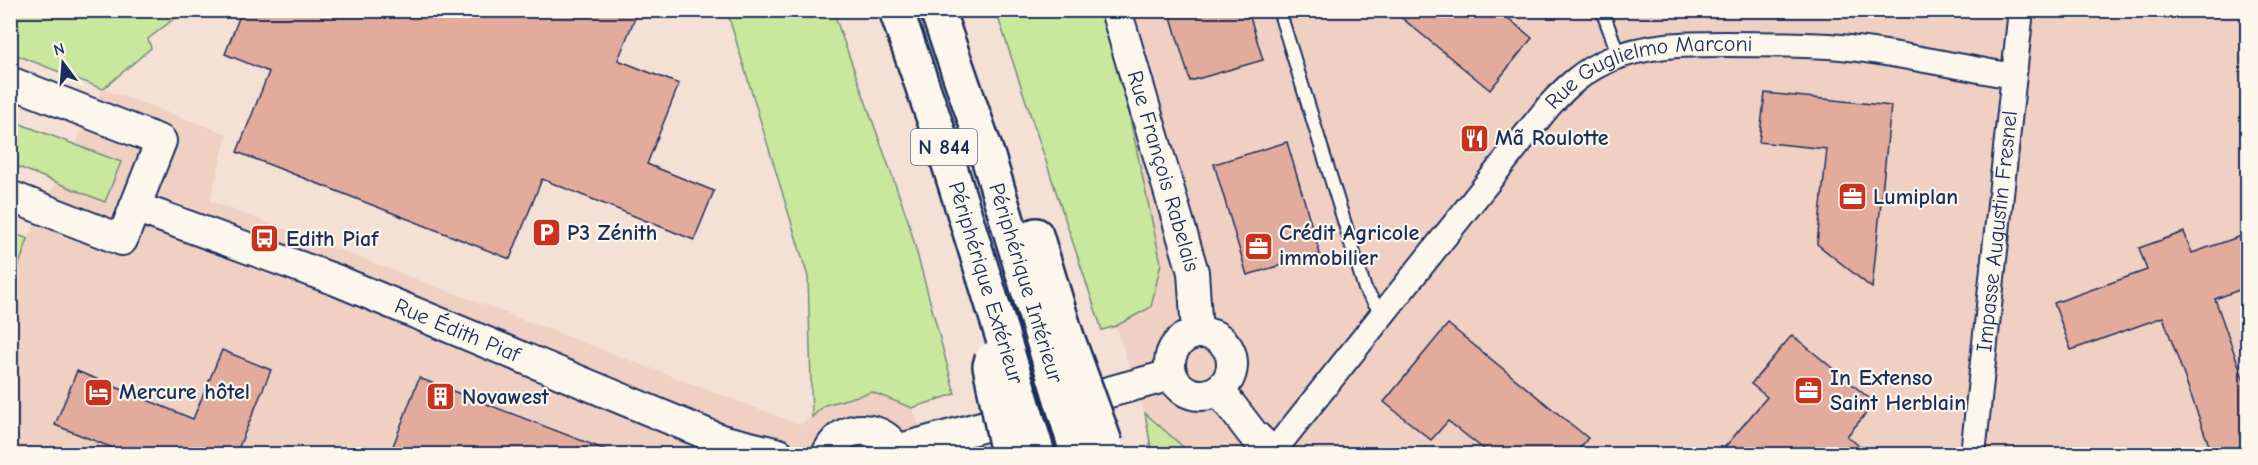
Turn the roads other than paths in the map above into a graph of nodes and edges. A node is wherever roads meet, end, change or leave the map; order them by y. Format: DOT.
graph roads {
  1 [pos="896,10"];
  2 [pos="937,10"];
  3 [pos="1116,10"];
  4 [pos="1279,10"];
  5 [pos="1602,10"];
  6 [pos="2021,10"];
  7 [pos="1619,56"];
  8 [pos="2013,76"];
  9 [pos="10,82"];
  10 [pos="10,196"];
  11 [pos="135,207"];
  12 [pos="1383,315"];
  13 [pos="1197,333"];
  14 [pos="1002,335"];
  15 [pos="1171,375"];
  16 [pos="1219,390"];
  17 [pos="898,452"];
  18 [pos="1093,452"];
  19 [pos="779,454"];
  20 [pos="827,454"];
  21 [pos="1008,454"];
  22 [pos="1038,454"];
  23 [pos="1273,454"];
  24 [pos="1973,454"];
  1 -- 14 [label="highway, Périphérique Extérieur / N 844"];
  2 -- 18 [label="highway, Périphérique Intérieur / N 844, bridge"];
  3 -- 13 [label="street, Rue François Rabelais"];
  4 -- 12 [label="lane"];
  5 -- 7 [label="lane"];
  6 -- 8 [label="street, Impasse Augustin Fresnel"];
  7 -- 8 [label="street, Rue Guglielmo Marconi"];
  7 -- 12 [label="street, Rue Guglielmo Marconi"];
  8 -- 24 [label="street, Impasse Augustin Fresnel"];
  9 -- 11 [label="street"];
  10 -- 11 [label="street"];
  11 -- 19 [label="street, Rue Édith Piaf"];
  12 -- 23 [label="street, Rue Guglielmo Marconi"];
  13 -- 15 [label="street"];
  13 -- 16 [label="street"];
  14 -- 21 [label="highway, bridge"];
  14 -- 22 [label="highway, Périphérique Extérieur / N 844, bridge"];
  15 -- 16 [label="street"];
  15 -- 17 [label="street"];
  16 -- 23 [label="street"];
  17 -- 20 [label="street"];
}
